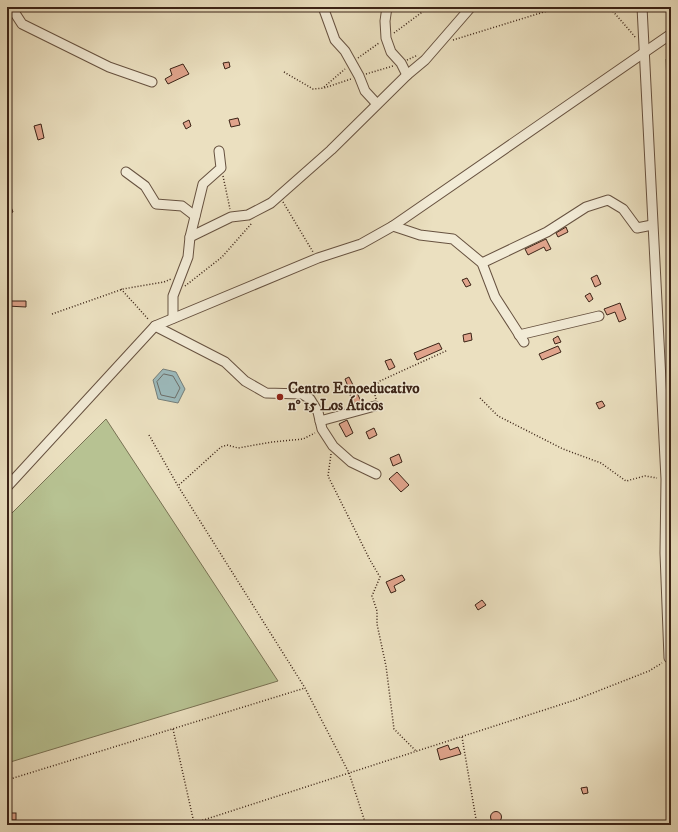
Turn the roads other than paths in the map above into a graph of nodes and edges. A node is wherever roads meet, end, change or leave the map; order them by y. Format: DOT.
graph roads {
  1 [pos="11,7"];
  2 [pos="323,7"];
  3 [pos="387,7"];
  4 [pos="471,7"];
  5 [pos="642,7"];
  6 [pos="671,34"];
  7 [pos="644,48"];
  8 [pos="408,75"];
  9 [pos="152,82"];
  10 [pos="377,104"];
  11 [pos="219,150"];
  12 [pos="126,172"];
  13 [pos="195,216"];
  14 [pos="652,225"];
  15 [pos="393,226"];
  16 [pos="190,237"];
  17 [pos="482,263"];
  18 [pos="599,316"];
  19 [pos="173,318"];
  20 [pos="155,326"];
  21 [pos="375,406"];
  22 [pos="321,425"];
  23 [pos="376,474"];
  24 [pos="7,487"];
  25 [pos="669,658"];
  1 -- 9 [label="street"];
  2 -- 10 [label="street"];
  3 -- 8 [label="street"];
  4 -- 8 [label="street"];
  5 -- 7 [label="street"];
  6 -- 7 [label="street"];
  7 -- 14 [label="street"];
  7 -- 15 [label="street"];
  8 -- 10 [label="street"];
  10 -- 16 [label="street"];
  11 -- 13 [label="street"];
  12 -- 13 [label="street"];
  13 -- 16 [label="street"];
  14 -- 17 [label="street"];
  14 -- 25 [label="street"];
  15 -- 17 [label="street"];
  15 -- 19 [label="street"];
  16 -- 19 [label="street"];
  17 -- 18 [label="street"];
  19 -- 20 [label="street"];
  20 -- 22 [label="street"];
  20 -- 24 [label="street"];
  21 -- 22 [label="street"];
  22 -- 23 [label="street"];
}
